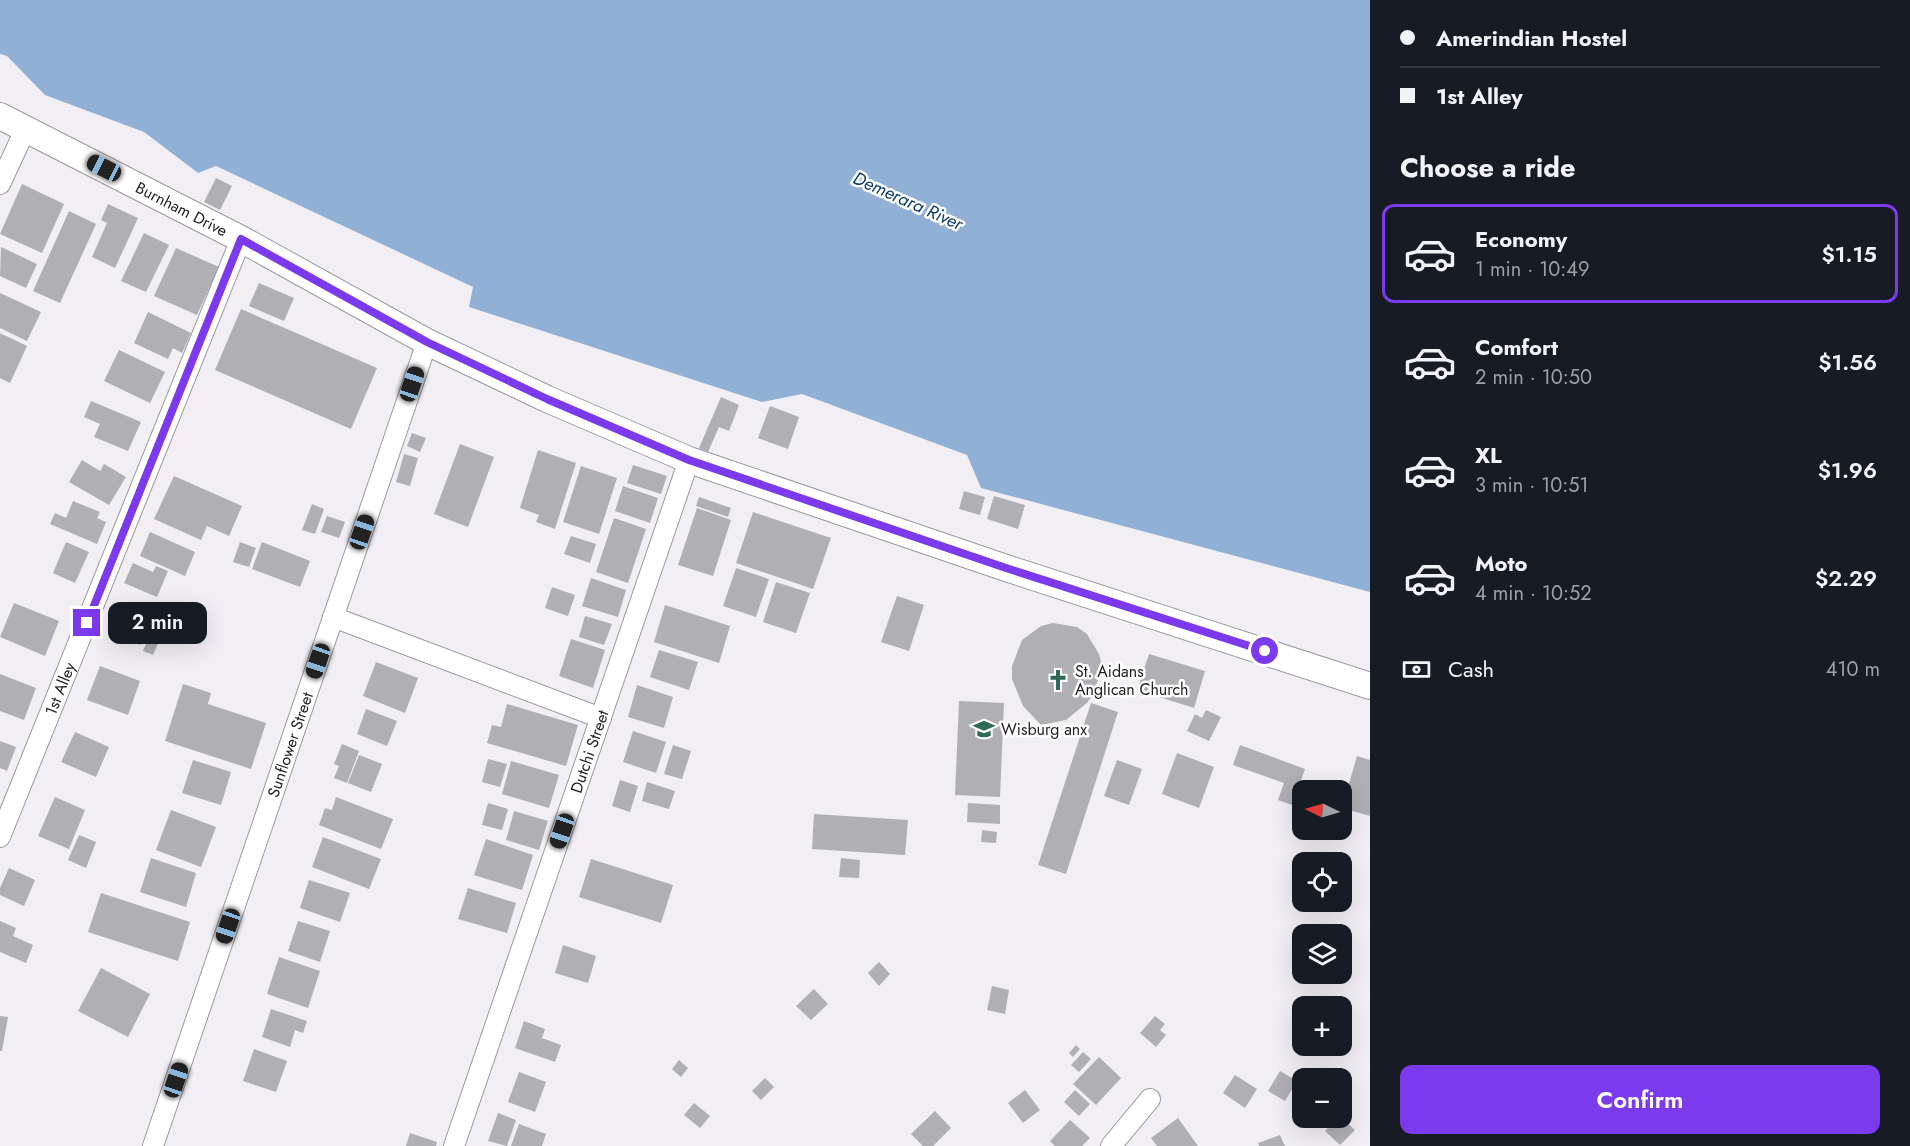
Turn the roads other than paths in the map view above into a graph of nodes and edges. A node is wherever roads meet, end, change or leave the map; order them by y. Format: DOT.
graph roads {
  1 [pos="0,116"];
  2 [pos="26,128"];
  3 [pos="0,184"];
  4 [pos="241,239"];
  5 [pos="427,342"];
  6 [pos="689,460"];
  7 [pos="333,617"];
  8 [pos="1370,686"];
  9 [pos="601,718"];
  10 [pos="0,837"];
  11 [pos="1150,1099"];
  12 [pos="153,1146"];
  13 [pos="454,1146"];
  14 [pos="1111,1146"];
  1 -- 2 [label="street, Burnham Drive"];
  2 -- 3 [label="street"];
  2 -- 4 [label="street, Burnham Drive"];
  4 -- 5 [label="street, Burnham Drive"];
  4 -- 10 [label="street, 1st Alley"];
  5 -- 6 [label="street, Burnham Drive"];
  5 -- 7 [label="street, Sunflower Street"];
  6 -- 8 [label="street, Burnham Drive"];
  6 -- 9 [label="street, Dutchi Street"];
  7 -- 9 [label="street"];
  7 -- 12 [label="street, Sunflower Street"];
  9 -- 13 [label="street, Dutchi Street"];
  11 -- 14 [label="street"];
}
